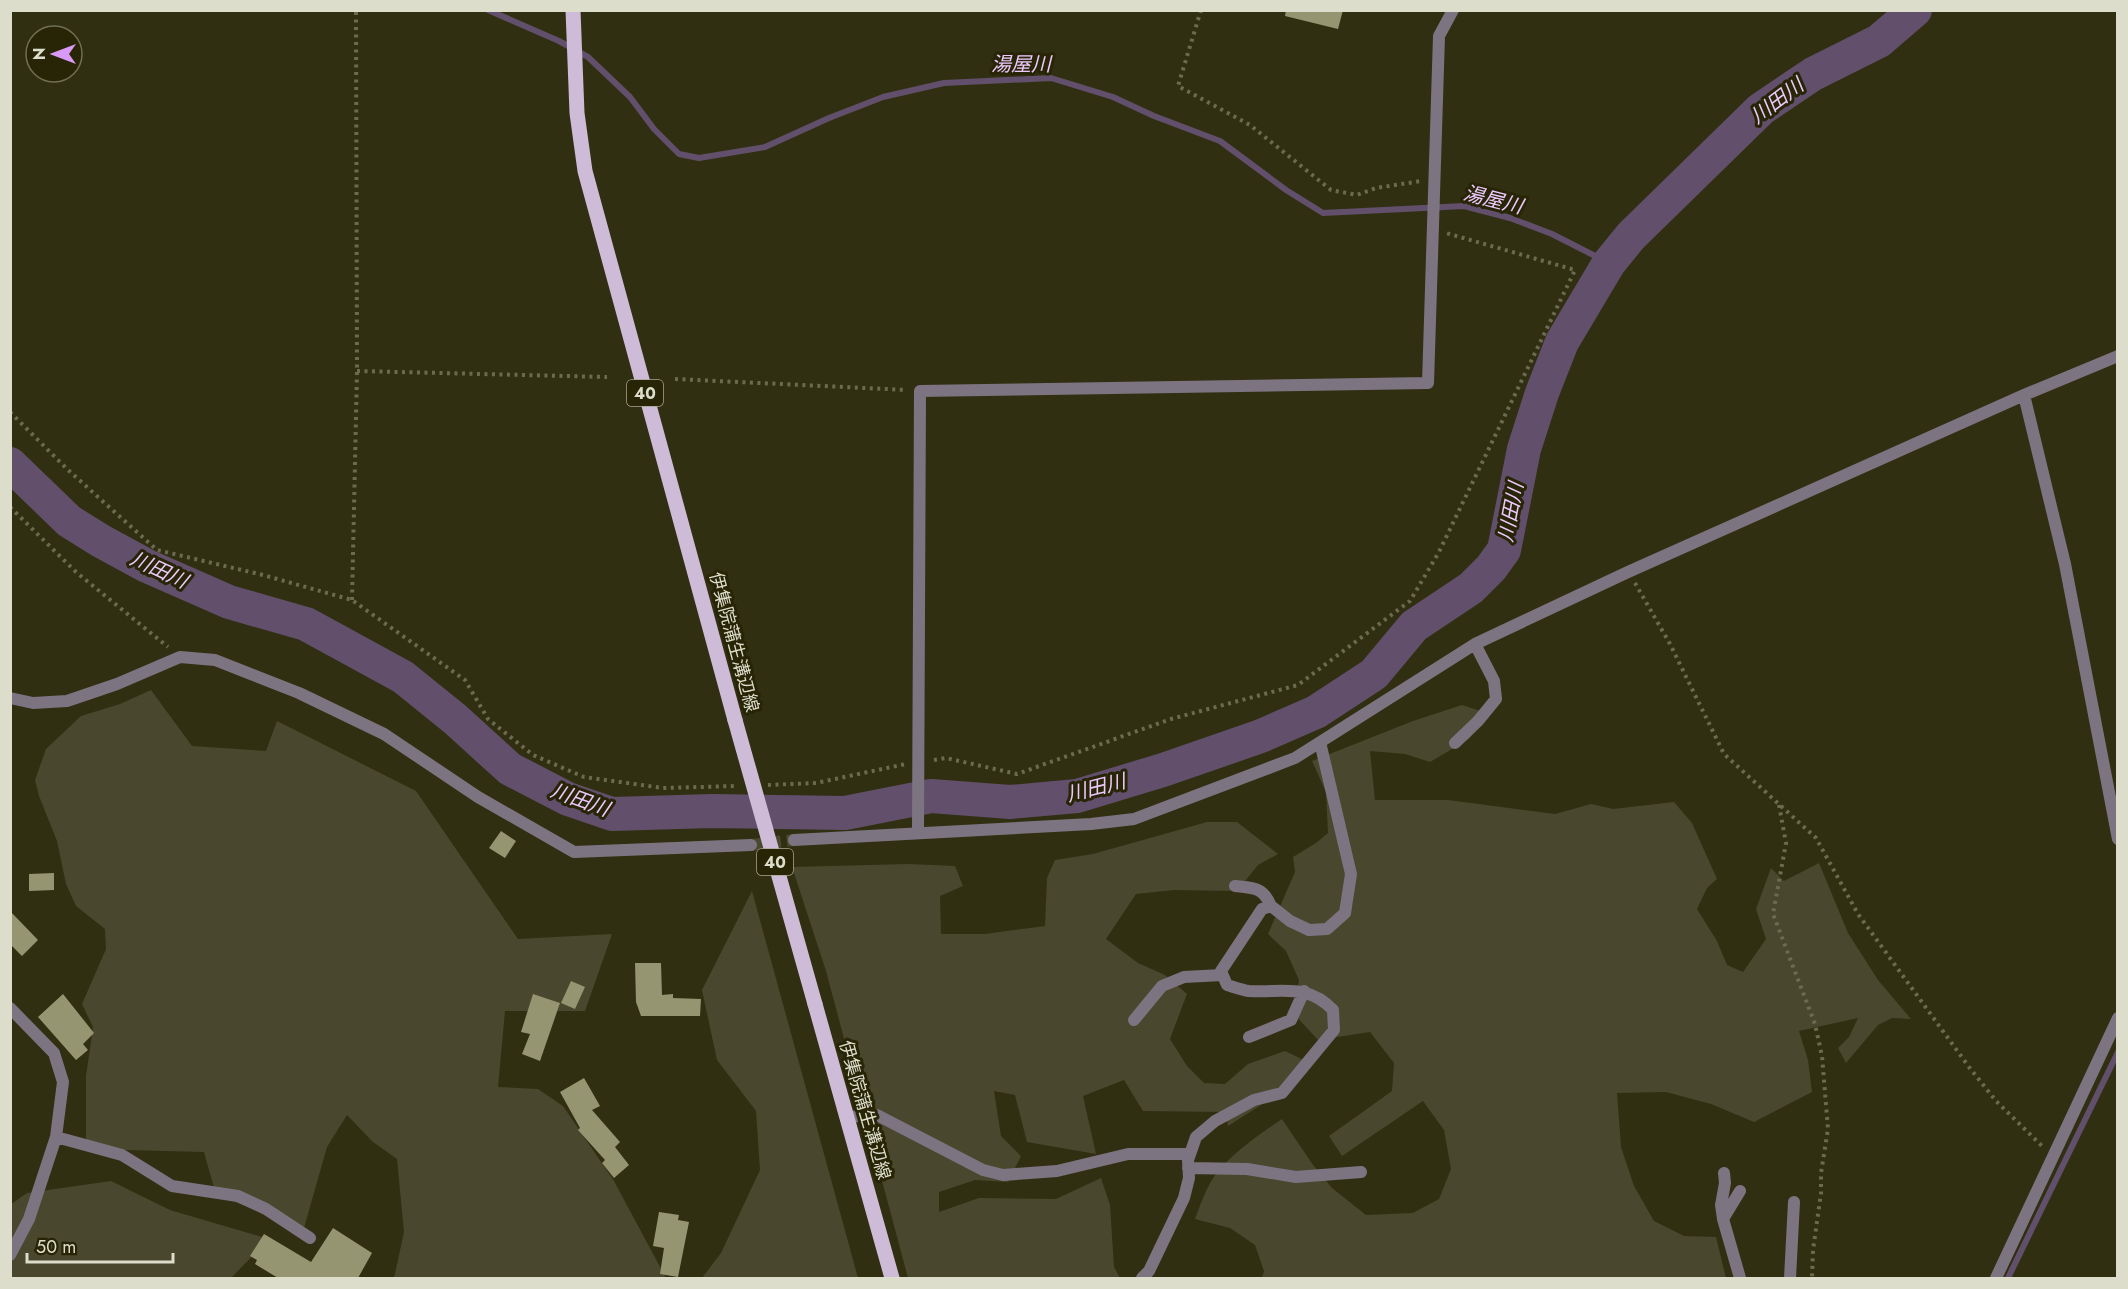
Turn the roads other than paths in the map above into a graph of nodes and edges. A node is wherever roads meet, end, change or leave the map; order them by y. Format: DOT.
graph roads {
  1 [pos="573,10"];
  2 [pos="1453,10"];
  3 [pos="2118,356"];
  4 [pos="2024,395"];
  5 [pos="1475,644"];
  6 [pos="10,698"];
  7 [pos="1320,742"];
  8 [pos="1455,743"];
  9 [pos="918,832"];
  10 [pos="2118,839"];
  11 [pos="794,840"];
  12 [pos="751,845"];
  13 [pos="1235,886"];
  14 [pos="1271,906"];
  15 [pos="1222,975"];
  16 [pos="1304,991"];
  17 [pos="10,1008"];
  18 [pos="2118,1018"];
  19 [pos="1134,1020"];
  20 [pos="1249,1037"];
  21 [pos="847,1117"];
  22 [pos="56,1137"];
  23 [pos="1190,1154"];
  24 [pos="1188,1168"];
  25 [pos="1362,1172"];
  26 [pos="1724,1173"];
  27 [pos="1740,1191"];
  28 [pos="1794,1203"];
  29 [pos="1723,1219"];
  30 [pos="310,1238"];
  31 [pos="10,1255"];
  32 [pos="892,1278"];
  33 [pos="1142,1278"];
  34 [pos="1740,1278"];
  35 [pos="1790,1278"];
  36 [pos="1996,1278"];
  1 -- 21 [label="main road, 伊集院蒲生溝辺線 / 40, bridge"];
  2 -- 9 [label="street"];
  3 -- 4 [label="street"];
  4 -- 5 [label="street"];
  4 -- 10 [label="street"];
  5 -- 7 [label="street"];
  5 -- 8 [label="street"];
  6 -- 12 [label="street"];
  7 -- 9 [label="street"];
  7 -- 14 [label="street"];
  9 -- 11 [label="street"];
  13 -- 14 [label="street"];
  14 -- 15 [label="street"];
  15 -- 16 [label="street"];
  15 -- 19 [label="street"];
  16 -- 20 [label="street"];
  16 -- 23 [label="street"];
  17 -- 22 [label="street"];
  18 -- 36 [label="street"];
  21 -- 23 [label="street"];
  21 -- 32 [label="main road, 伊集院蒲生溝辺線 / 40"];
  22 -- 30 [label="street"];
  22 -- 31 [label="street"];
  23 -- 24 [label="street"];
  24 -- 25 [label="street"];
  24 -- 33 [label="street"];
  26 -- 29 [label="street"];
  27 -- 29 [label="street"];
  28 -- 35 [label="street"];
  29 -- 34 [label="street"];
}
